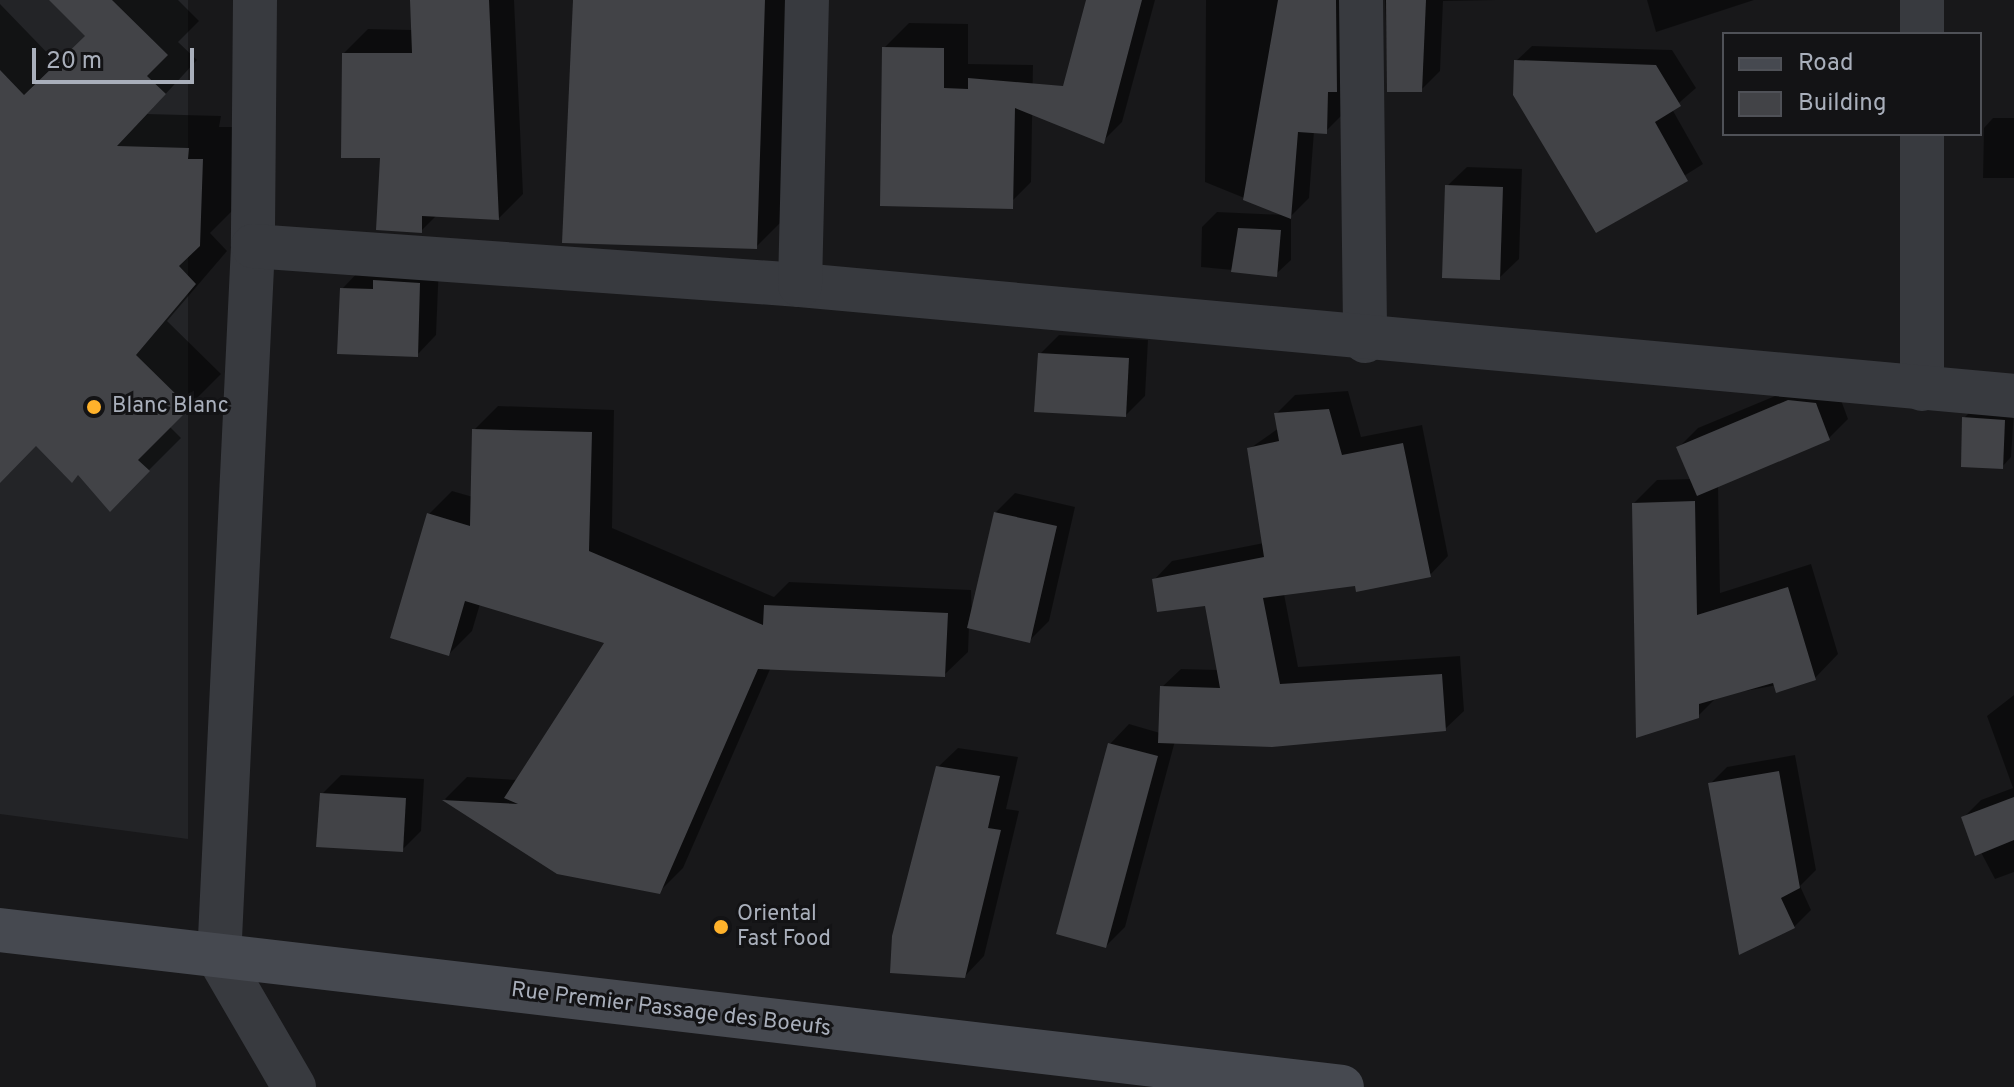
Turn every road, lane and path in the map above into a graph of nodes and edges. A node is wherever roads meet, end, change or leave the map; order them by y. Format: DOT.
graph roads {
  1 [pos="255,0"];
  2 [pos="807,0"];
  3 [pos="1361,0"];
  4 [pos="1922,0"];
  5 [pos="1922,32"];
  6 [pos="1922,136"];
  7 [pos="253,246"];
  8 [pos="800,285"];
  9 [pos="1365,341"];
  10 [pos="1922,389"];
  11 [pos="2014,396"];
  12 [pos="0,930"];
  13 [pos="219,958"];
  14 [pos="294,1087"];
  15 [pos="1342,1087"];
  1 -- 7 [label="street"];
  2 -- 8 [label="street"];
  3 -- 9 [label="street"];
  4 -- 5 [label="street"];
  6 -- 10 [label="street"];
  7 -- 8 [label="street"];
  7 -- 13 [label="street"];
  8 -- 9 [label="street"];
  9 -- 10 [label="street"];
  10 -- 11 [label="street"];
  12 -- 13 [label="main road, Rue Premier Passage des Boeufs"];
  13 -- 14 [label="street"];
  13 -- 15 [label="main road, Rue Premier Passage des Boeufs"];
}
